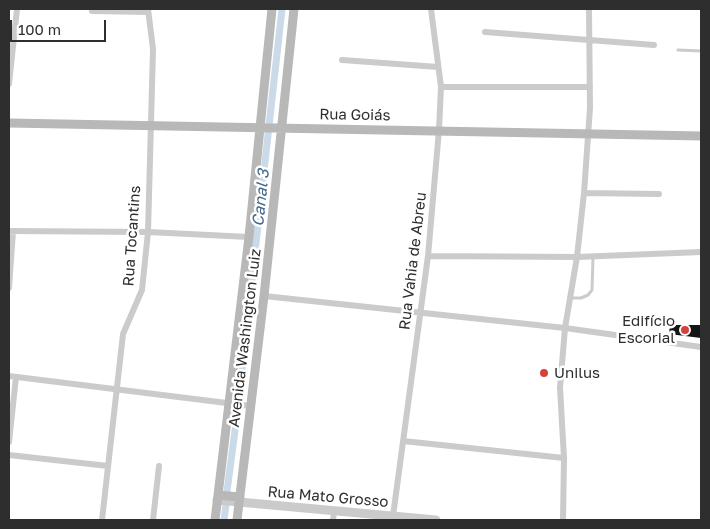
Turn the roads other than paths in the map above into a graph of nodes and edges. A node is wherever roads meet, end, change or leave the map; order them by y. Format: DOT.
graph roads {
  1 [pos="17,9"];
  2 [pos="272,9"];
  3 [pos="294,9"];
  4 [pos="431,9"];
  5 [pos="589,9"];
  6 [pos="148,10"];
  7 [pos="92,11"];
  8 [pos="485,32"];
  9 [pos="588,39"];
  10 [pos="654,44"];
  11 [pos="678,50"];
  12 [pos="701,51"];
  13 [pos="342,60"];
  14 [pos="438,67"];
  15 [pos="9,84"];
  16 [pos="441,87"];
  17 [pos="590,87"];
  18 [pos="9,123"];
  19 [pos="150,125"];
  20 [pos="279,128"];
  21 [pos="263,129"];
  22 [pos="440,130"];
  23 [pos="587,134"];
  24 [pos="701,136"];
  25 [pos="584,193"];
  26 [pos="658,194"];
  27 [pos="11,231"];
  28 [pos="148,232"];
  29 [pos="249,237"];
  30 [pos="701,252"];
  31 [pos="428,256"];
  32 [pos="577,256"];
  33 [pos="593,256"];
  34 [pos="9,288"];
  35 [pos="264,296"];
  36 [pos="570,298"];
  37 [pos="420,312"];
  38 [pos="565,328"];
  39 [pos="701,347"];
  40 [pos="12,377"];
  41 [pos="117,389"];
  42 [pos="229,404"];
  43 [pos="251,406"];
  44 [pos="403,441"];
  45 [pos="9,442"];
  46 [pos="9,455"];
  47 [pos="564,458"];
  48 [pos="108,466"];
  49 [pos="159,466"];
  50 [pos="218,497"];
  51 [pos="239,500"];
  52 [pos="333,516"];
  53 [pos="393,516"];
  54 [pos="102,520"];
  55 [pos="153,520"];
  56 [pos="215,520"];
  57 [pos="237,520"];
  58 [pos="436,520"];
  59 [pos="563,520"];
  1 -- 15 [label="street"];
  2 -- 21 [label="main road, Avenida Washington Luiz"];
  3 -- 20 [label="main road, Avenida Washington Luiz"];
  4 -- 14 [label="street, Rua Vahia de Abreu"];
  5 -- 9 [label="street"];
  6 -- 7 [label="street"];
  6 -- 19 [label="street, Rua Tocantins"];
  8 -- 9 [label="street"];
  9 -- 10 [label="street"];
  9 -- 17 [label="street"];
  11 -- 12 [label="lane"];
  13 -- 14 [label="street"];
  14 -- 16 [label="street, Rua Vahia de Abreu"];
  16 -- 17 [label="street"];
  16 -- 22 [label="street, Rua Vahia de Abreu"];
  17 -- 23 [label="street"];
  18 -- 19 [label="main road, Rua Goiás"];
  19 -- 21 [label="main road, Rua Goiás"];
  19 -- 28 [label="street, Rua Tocantins"];
  20 -- 21 [label="main road, Rua Goiás"];
  20 -- 22 [label="main road, Rua Goiás"];
  20 -- 35 [label="main road, Avenida Washington Luiz"];
  21 -- 29 [label="main road, Avenida Washington Luiz"];
  22 -- 23 [label="main road, Rua Goiás"];
  22 -- 31 [label="street, Rua Vahia de Abreu"];
  23 -- 24 [label="main road, Rua Goiás"];
  23 -- 25 [label="street"];
  25 -- 26 [label="street"];
  25 -- 32 [label="street"];
  27 -- 28 [label="street"];
  27 -- 34 [label="street"];
  28 -- 29 [label="street"];
  28 -- 41 [label="street, Rua Tocantins"];
  29 -- 42 [label="main road, Avenida Washington Luiz"];
  30 -- 33 [label="street"];
  31 -- 32 [label="street"];
  31 -- 37 [label="street, Rua Vahia de Abreu"];
  32 -- 33 [label="street"];
  32 -- 36 [label="street"];
  33 -- 36 [label="lane"];
  35 -- 37 [label="street"];
  35 -- 43 [label="main road, Avenida Washington Luiz"];
  36 -- 38 [label="street"];
  37 -- 38 [label="street"];
  37 -- 44 [label="street, Rua Vahia de Abreu"];
  38 -- 39 [label="street"];
  38 -- 47 [label="street"];
  40 -- 41 [label="street"];
  40 -- 45 [label="street"];
  41 -- 42 [label="street"];
  41 -- 48 [label="street, Rua Tocantins"];
  42 -- 43 [label="street"];
  42 -- 50 [label="main road, Avenida Washington Luiz"];
  43 -- 51 [label="main road, Avenida Washington Luiz"];
  44 -- 47 [label="street"];
  44 -- 53 [label="street, Rua Vahia de Abreu"];
  46 -- 48 [label="street"];
  47 -- 59 [label="street"];
  48 -- 54 [label="street, Rua Tocantins"];
  49 -- 55 [label="street"];
  50 -- 51 [label="street, Rua Mato Grosso"];
  50 -- 56 [label="main road, Avenida Washington Luiz"];
  51 -- 52 [label="street, Rua Mato Grosso"];
  51 -- 57 [label="main road, Avenida Washington Luiz"];
  52 -- 53 [label="street, Rua Mato Grosso"];
  53 -- 58 [label="street, Rua Mato Grosso"];
}
